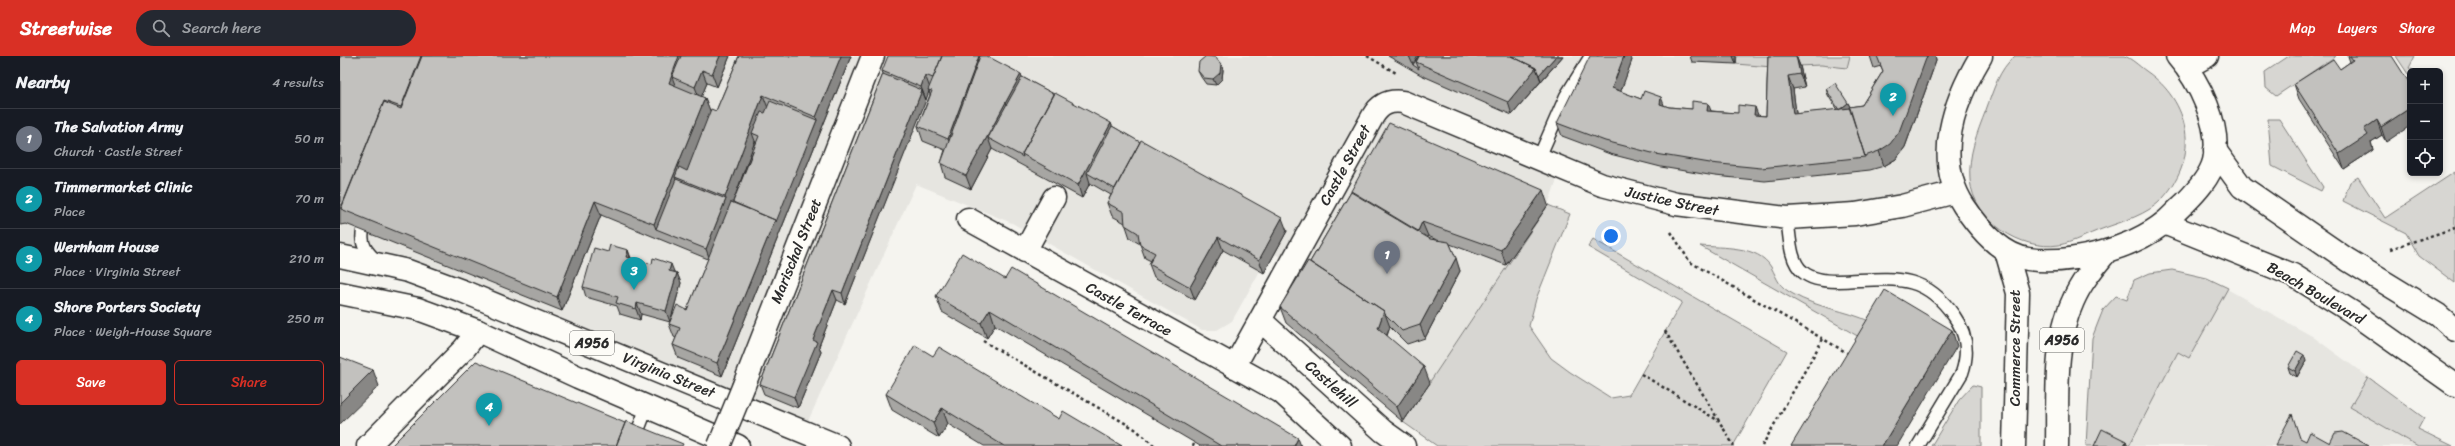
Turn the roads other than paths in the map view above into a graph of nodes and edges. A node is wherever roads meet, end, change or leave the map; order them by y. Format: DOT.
graph roads {
  1 [pos="873,56"];
  2 [pos="1591,56"];
  3 [pos="1981,56"];
  4 [pos="2207,56"];
  5 [pos="2182,61"];
  6 [pos="1968,66"];
  7 [pos="1403,102"];
  8 [pos="2214,150"];
  9 [pos="1538,160"];
  10 [pos="1955,192"];
  11 [pos="1054,198"];
  12 [pos="1787,218"];
  13 [pos="968,219"];
  14 [pos="2164,223"];
  15 [pos="363,231"];
  16 [pos="1025,251"];
  17 [pos="2006,251"];
  18 [pos="2107,251"];
  19 [pos="340,256"];
  20 [pos="378,264"];
  21 [pos="340,293"];
  22 [pos="1260,320"];
  23 [pos="2455,330"];
  24 [pos="478,331"];
  25 [pos="1234,367"];
  26 [pos="2455,385"];
  27 [pos="647,407"];
  28 [pos="635,438"];
  29 [pos="368,446"];
  30 [pos="719,446"];
  31 [pos="738,446"];
  32 [pos="838,446"];
  33 [pos="1340,446"];
  34 [pos="1404,446"];
  35 [pos="1918,446"];
  36 [pos="2014,446"];
  37 [pos="2057,446"];
  1 -- 30 [label="street, Marischal Street, bridge"];
  2 -- 9 [label="lane"];
  3 -- 6 [label="street, A956"];
  4 -- 5 [label="street"];
  5 -- 8 [label="street, A956"];
  6 -- 10 [label="street, A956"];
  7 -- 9 [label="street, Justice Street"];
  7 -- 22 [label="street, Castle Street"];
  8 -- 14 [label="street, A956"];
  8 -- 23 [label="street"];
  9 -- 12 [label="street, Justice Street"];
  10 -- 12 [label="street, Justice Street"];
  10 -- 17 [label="street, A956"];
  11 -- 16 [label="street"];
  12 -- 35 [label="lane"];
  13 -- 16 [label="street, Castle Terrace"];
  14 -- 18 [label="street, A956"];
  14 -- 26 [label="street, Beach Boulevard"];
  15 -- 20 [label="lane"];
  16 -- 25 [label="street, Castle Terrace"];
  17 -- 18 [label="street, A956"];
  17 -- 36 [label="street, Commerce Street"];
  18 -- 37 [label="street, A956"];
  19 -- 20 [label="street, Virginia Street / A956"];
  20 -- 32 [label="street, Virginia Street / A956"];
  21 -- 24 [label="street, A956"];
  22 -- 25 [label="street"];
  22 -- 34 [label="street, Castlehill"];
  24 -- 27 [label="street, A956"];
  24 -- 29 [label="street"];
  25 -- 33 [label="street, Castle Terrace"];
  27 -- 28 [label="lane"];
  27 -- 31 [label="street, A956"];
}
